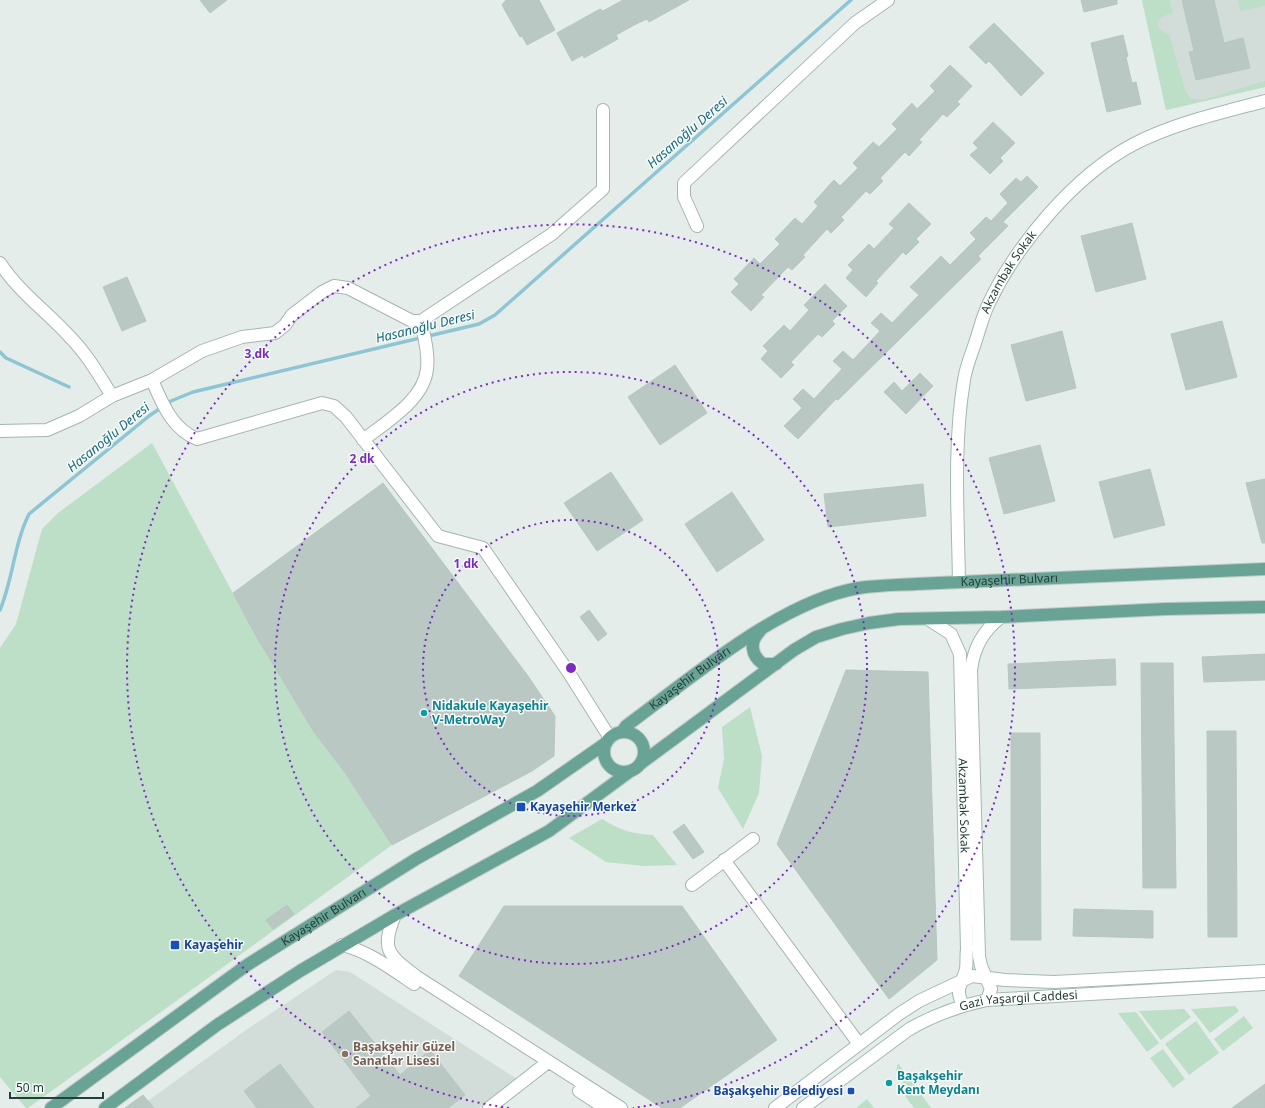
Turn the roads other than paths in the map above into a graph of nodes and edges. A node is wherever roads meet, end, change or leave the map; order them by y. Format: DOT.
graph roads {
  1 [pos="888,0"];
  2 [pos="1265,101"];
  3 [pos="603,110"];
  4 [pos="697,226"];
  5 [pos="0,263"];
  6 [pos="422,326"];
  7 [pos="152,380"];
  8 [pos="112,396"];
  9 [pos="0,432"];
  10 [pos="363,440"];
  11 [pos="1265,569"];
  12 [pos="959,582"];
  13 [pos="1265,607"];
  14 [pos="1001,617"];
  15 [pos="928,618"];
  16 [pos="762,629"];
  17 [pos="776,664"];
  18 [pos="622,732"];
  19 [pos="608,740"];
  20 [pos="640,764"];
  21 [pos="629,772"];
  22 [pos="753,839"];
  23 [pos="724,860"];
  24 [pos="692,885"];
  25 [pos="395,915"];
  26 [pos="342,945"];
  27 [pos="1262,971"];
  28 [pos="986,978"];
  29 [pos="963,980"];
  30 [pos="1262,984"];
  31 [pos="987,1000"];
  32 [pos="963,1005"];
  33 [pos="887,1023"];
  34 [pos="897,1038"];
  35 [pos="859,1044"];
  36 [pos="545,1064"];
  37 [pos="51,1108"];
  38 [pos="105,1108"];
  39 [pos="489,1108"];
  40 [pos="605,1108"];
  41 [pos="621,1108"];
  42 [pos="775,1108"];
  43 [pos="802,1108"];
  1 -- 4 [label="street"];
  2 -- 12 [label="street, Akzambak Sokak"];
  3 -- 6 [label="street"];
  5 -- 8 [label="street"];
  6 -- 7 [label="street"];
  6 -- 10 [label="street"];
  7 -- 8 [label="street"];
  7 -- 10 [label="street"];
  8 -- 9 [label="street"];
  10 -- 19 [label="street"];
  11 -- 12 [label="main road, Kayaşehir Bulvarı"];
  12 -- 16 [label="main road, Kayaşehir Bulvarı"];
  13 -- 14 [label="main road"];
  14 -- 15 [label="main road"];
  14 -- 28 [label="street, Akzambak Sokak"];
  15 -- 17 [label="main road"];
  15 -- 29 [label="street, Akzambak Sokak"];
  16 -- 17 [label="main road"];
  16 -- 18 [label="main road, Kayaşehir Bulvarı"];
  17 -- 20 [label="main road"];
  18 -- 19 [label="main road, Kayaşehir Bulvarı"];
  18 -- 20 [label="main road"];
  19 -- 21 [label="main road"];
  19 -- 37 [label="main road, Kayaşehir Bulvarı"];
  20 -- 21 [label="main road"];
  21 -- 25 [label="main road"];
  22 -- 23 [label="street"];
  23 -- 24 [label="street"];
  23 -- 35 [label="street"];
  25 -- 26 [label="main road"];
  25 -- 36 [label="street"];
  26 -- 36 [label="street"];
  26 -- 38 [label="main road"];
  27 -- 28 [label="street"];
  27 -- 30 [label="street"];
  28 -- 29 [label="street"];
  28 -- 31 [label="street, Akzambak Sokak"];
  29 -- 32 [label="street, Akzambak Sokak"];
  29 -- 33 [label="street, Gazi Yaşargil Caddesi"];
  30 -- 31 [label="street, Gazi Yaşargil Caddesi"];
  31 -- 32 [label="street, Gazi Yaşargil Caddesi"];
  32 -- 34 [label="street, Gazi Yaşargil Caddesi"];
  33 -- 34 [label="street"];
  33 -- 35 [label="street, Gazi Yaşargil Caddesi"];
  34 -- 43 [label="street, Gazi Yaşargil Caddesi"];
  35 -- 42 [label="street, Gazi Yaşargil Caddesi"];
  36 -- 39 [label="street"];
  36 -- 40 [label="street"];
  36 -- 41 [label="street"];
}
